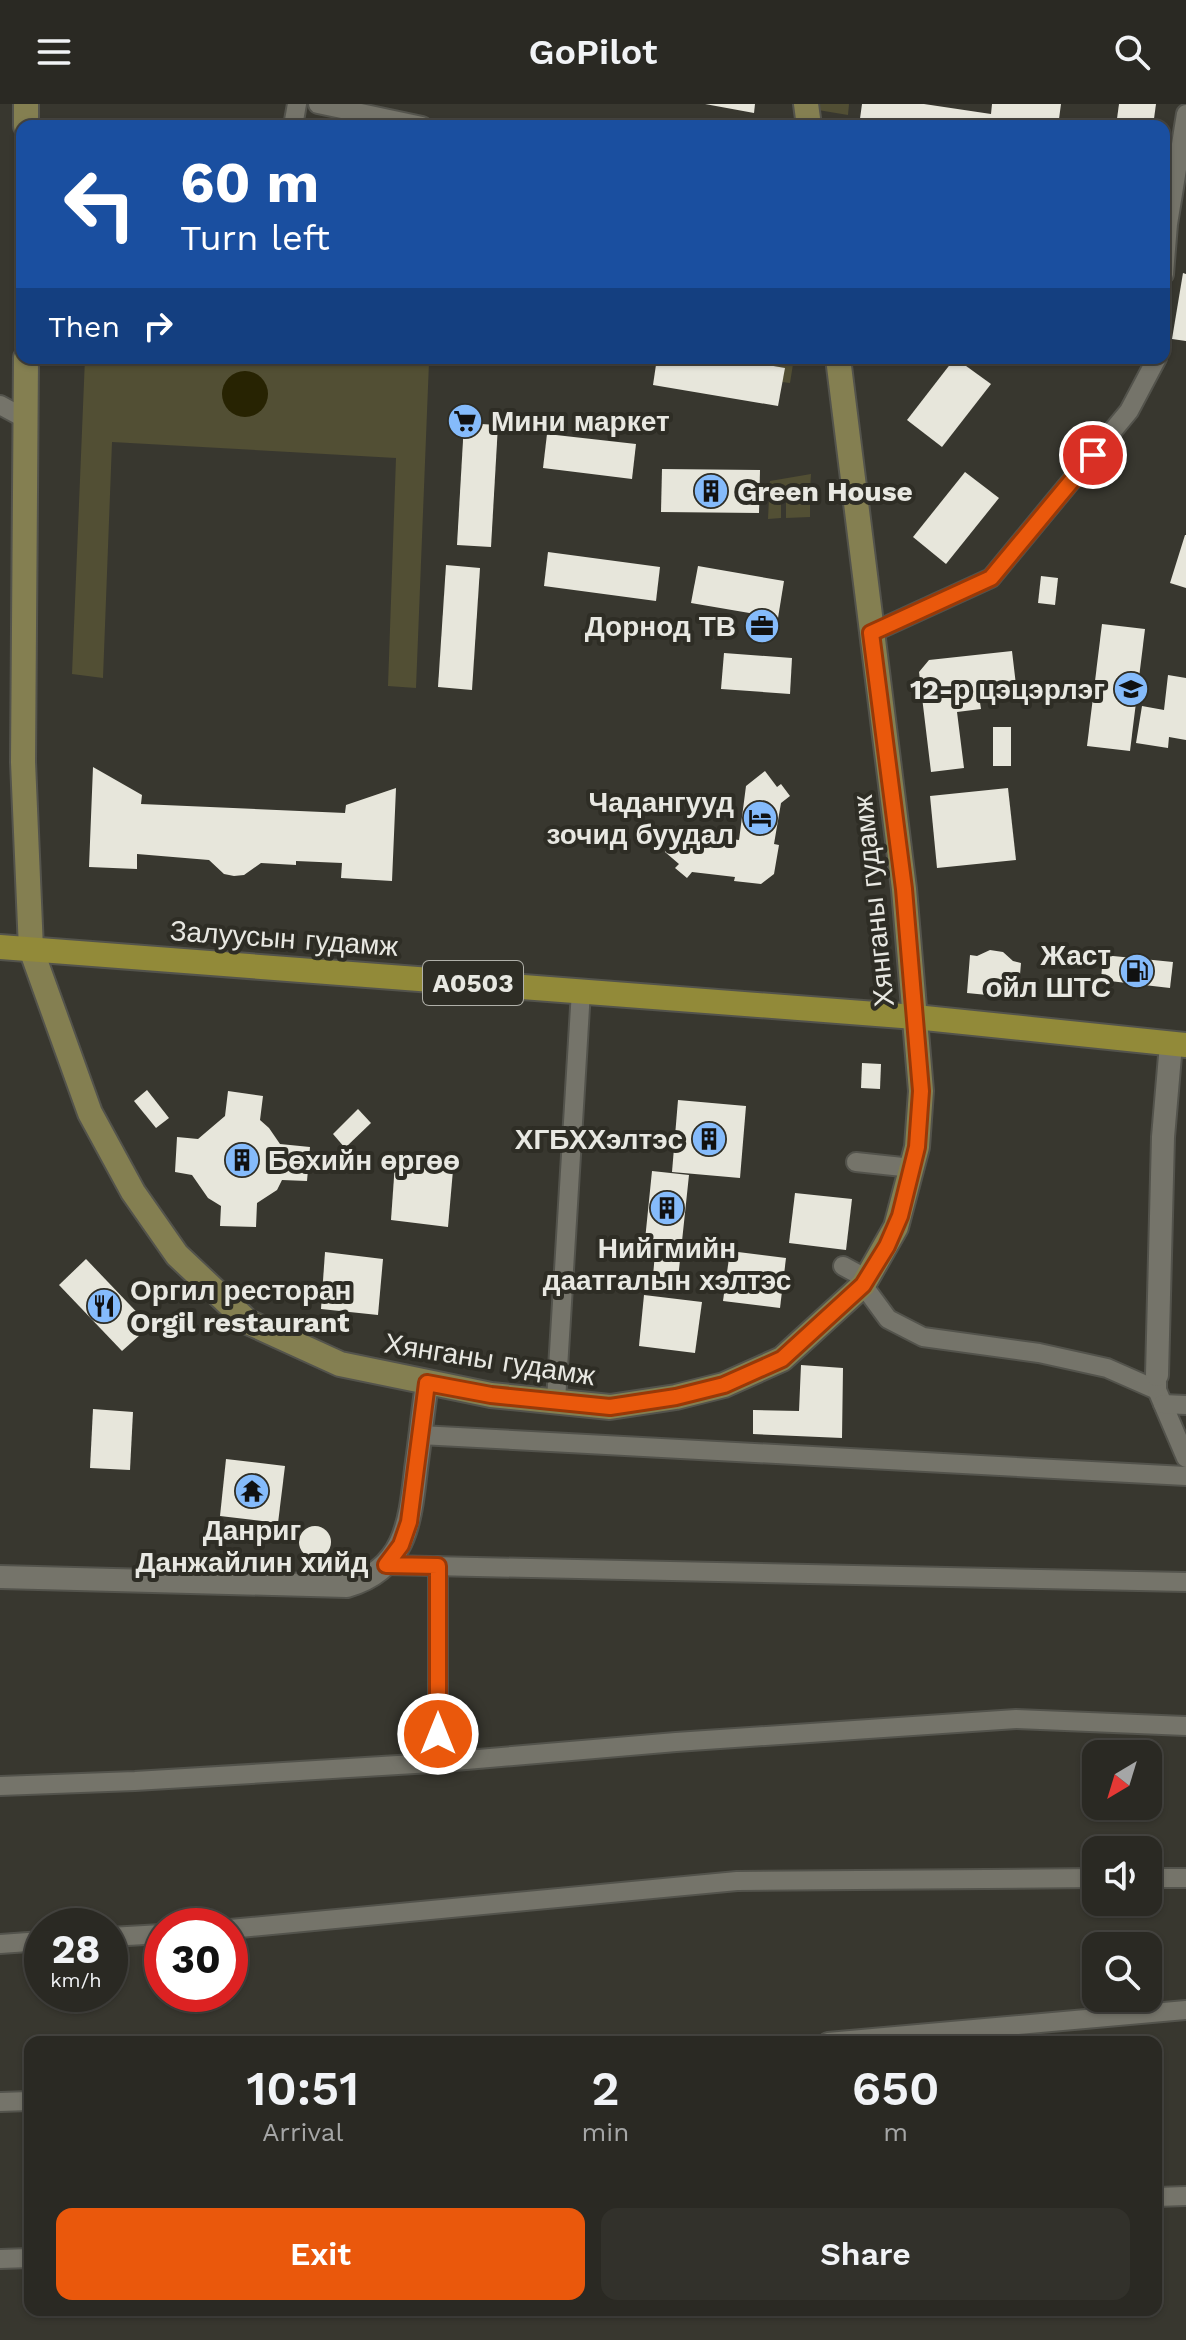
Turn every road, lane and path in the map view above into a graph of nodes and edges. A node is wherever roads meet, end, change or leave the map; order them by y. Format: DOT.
graph roads {
  1 [pos="318,104"];
  2 [pos="1186,114"];
  3 [pos="394,120"];
  4 [pos="1170,201"];
  5 [pos="26,364"];
  6 [pos="839,364"];
  7 [pos="1154,364"];
  8 [pos="0,405"];
  9 [pos="26,419"];
  10 [pos="871,633"];
  11 [pos="0,947"];
  12 [pos="31,949"];
  13 [pos="581,991"];
  14 [pos="915,1017"];
  15 [pos="1178,1045"];
  16 [pos="856,1162"];
  17 [pos="912,1168"];
  18 [pos="843,1266"];
  19 [pos="865,1282"];
  20 [pos="427,1383"];
  21 [pos="1159,1390"];
  22 [pos="556,1401"];
  23 [pos="1186,1405"];
  24 [pos="420,1435"];
  25 [pos="1186,1458"];
  26 [pos="1186,1476"];
  27 [pos="386,1565"];
  28 [pos="438,1566"];
  29 [pos="0,1577"];
  30 [pos="1186,1582"];
  31 [pos="1186,1726"];
  32 [pos="438,1762"];
  33 [pos="0,1786"];
  34 [pos="1082,1878"];
  35 [pos="1162,1878"];
  36 [pos="1186,1878"];
  37 [pos="248,1927"];
  38 [pos="24,1942"];
  39 [pos="0,1944"];
  40 [pos="1186,2010"];
  41 [pos="895,2036"];
  42 [pos="24,2101"];
  43 [pos="0,2102"];
  44 [pos="1186,2196"];
  45 [pos="1162,2197"];
  46 [pos="24,2258"];
  47 [pos="0,2259"];
  1 -- 3 [label="street"];
  2 -- 4 [label="street"];
  5 -- 9 [label="main road, Хянганы гудамж"];
  6 -- 10 [label="main road, Хянганы гудамж"];
  7 -- 10 [label="street"];
  8 -- 9 [label="street"];
  9 -- 12 [label="main road, Хянганы гудамж"];
  10 -- 14 [label="main road, Хянганы гудамж"];
  11 -- 12 [label="main road, A0503"];
  12 -- 13 [label="main road, Залуусын гудамж / A0503"];
  12 -- 20 [label="main road, Хянганы гудамж"];
  13 -- 14 [label="main road, Залуусын гудамж / A0503"];
  13 -- 22 [label="street"];
  14 -- 15 [label="main road, A0503"];
  14 -- 17 [label="main road, Хянганы гудамж"];
  15 -- 21 [label="street"];
  16 -- 17 [label="street"];
  17 -- 19 [label="main road, Хянганы гудамж"];
  18 -- 19 [label="street"];
  19 -- 21 [label="street"];
  19 -- 22 [label="main road, Хянганы гудамж"];
  20 -- 22 [label="main road, Хянганы гудамж"];
  20 -- 24 [label="street"];
  21 -- 23 [label="street"];
  21 -- 25 [label="street"];
  24 -- 26 [label="street"];
  24 -- 27 [label="street"];
  27 -- 28 [label="street"];
  27 -- 29 [label="street"];
  28 -- 30 [label="street"];
  28 -- 32 [label="street"];
  31 -- 32 [label="street"];
  32 -- 33 [label="street"];
  34 -- 37 [label="street"];
  35 -- 36 [label="street"];
  38 -- 39 [label="street"];
  40 -- 41 [label="street"];
  42 -- 43 [label="street"];
  44 -- 45 [label="street"];
  46 -- 47 [label="street"];
}
